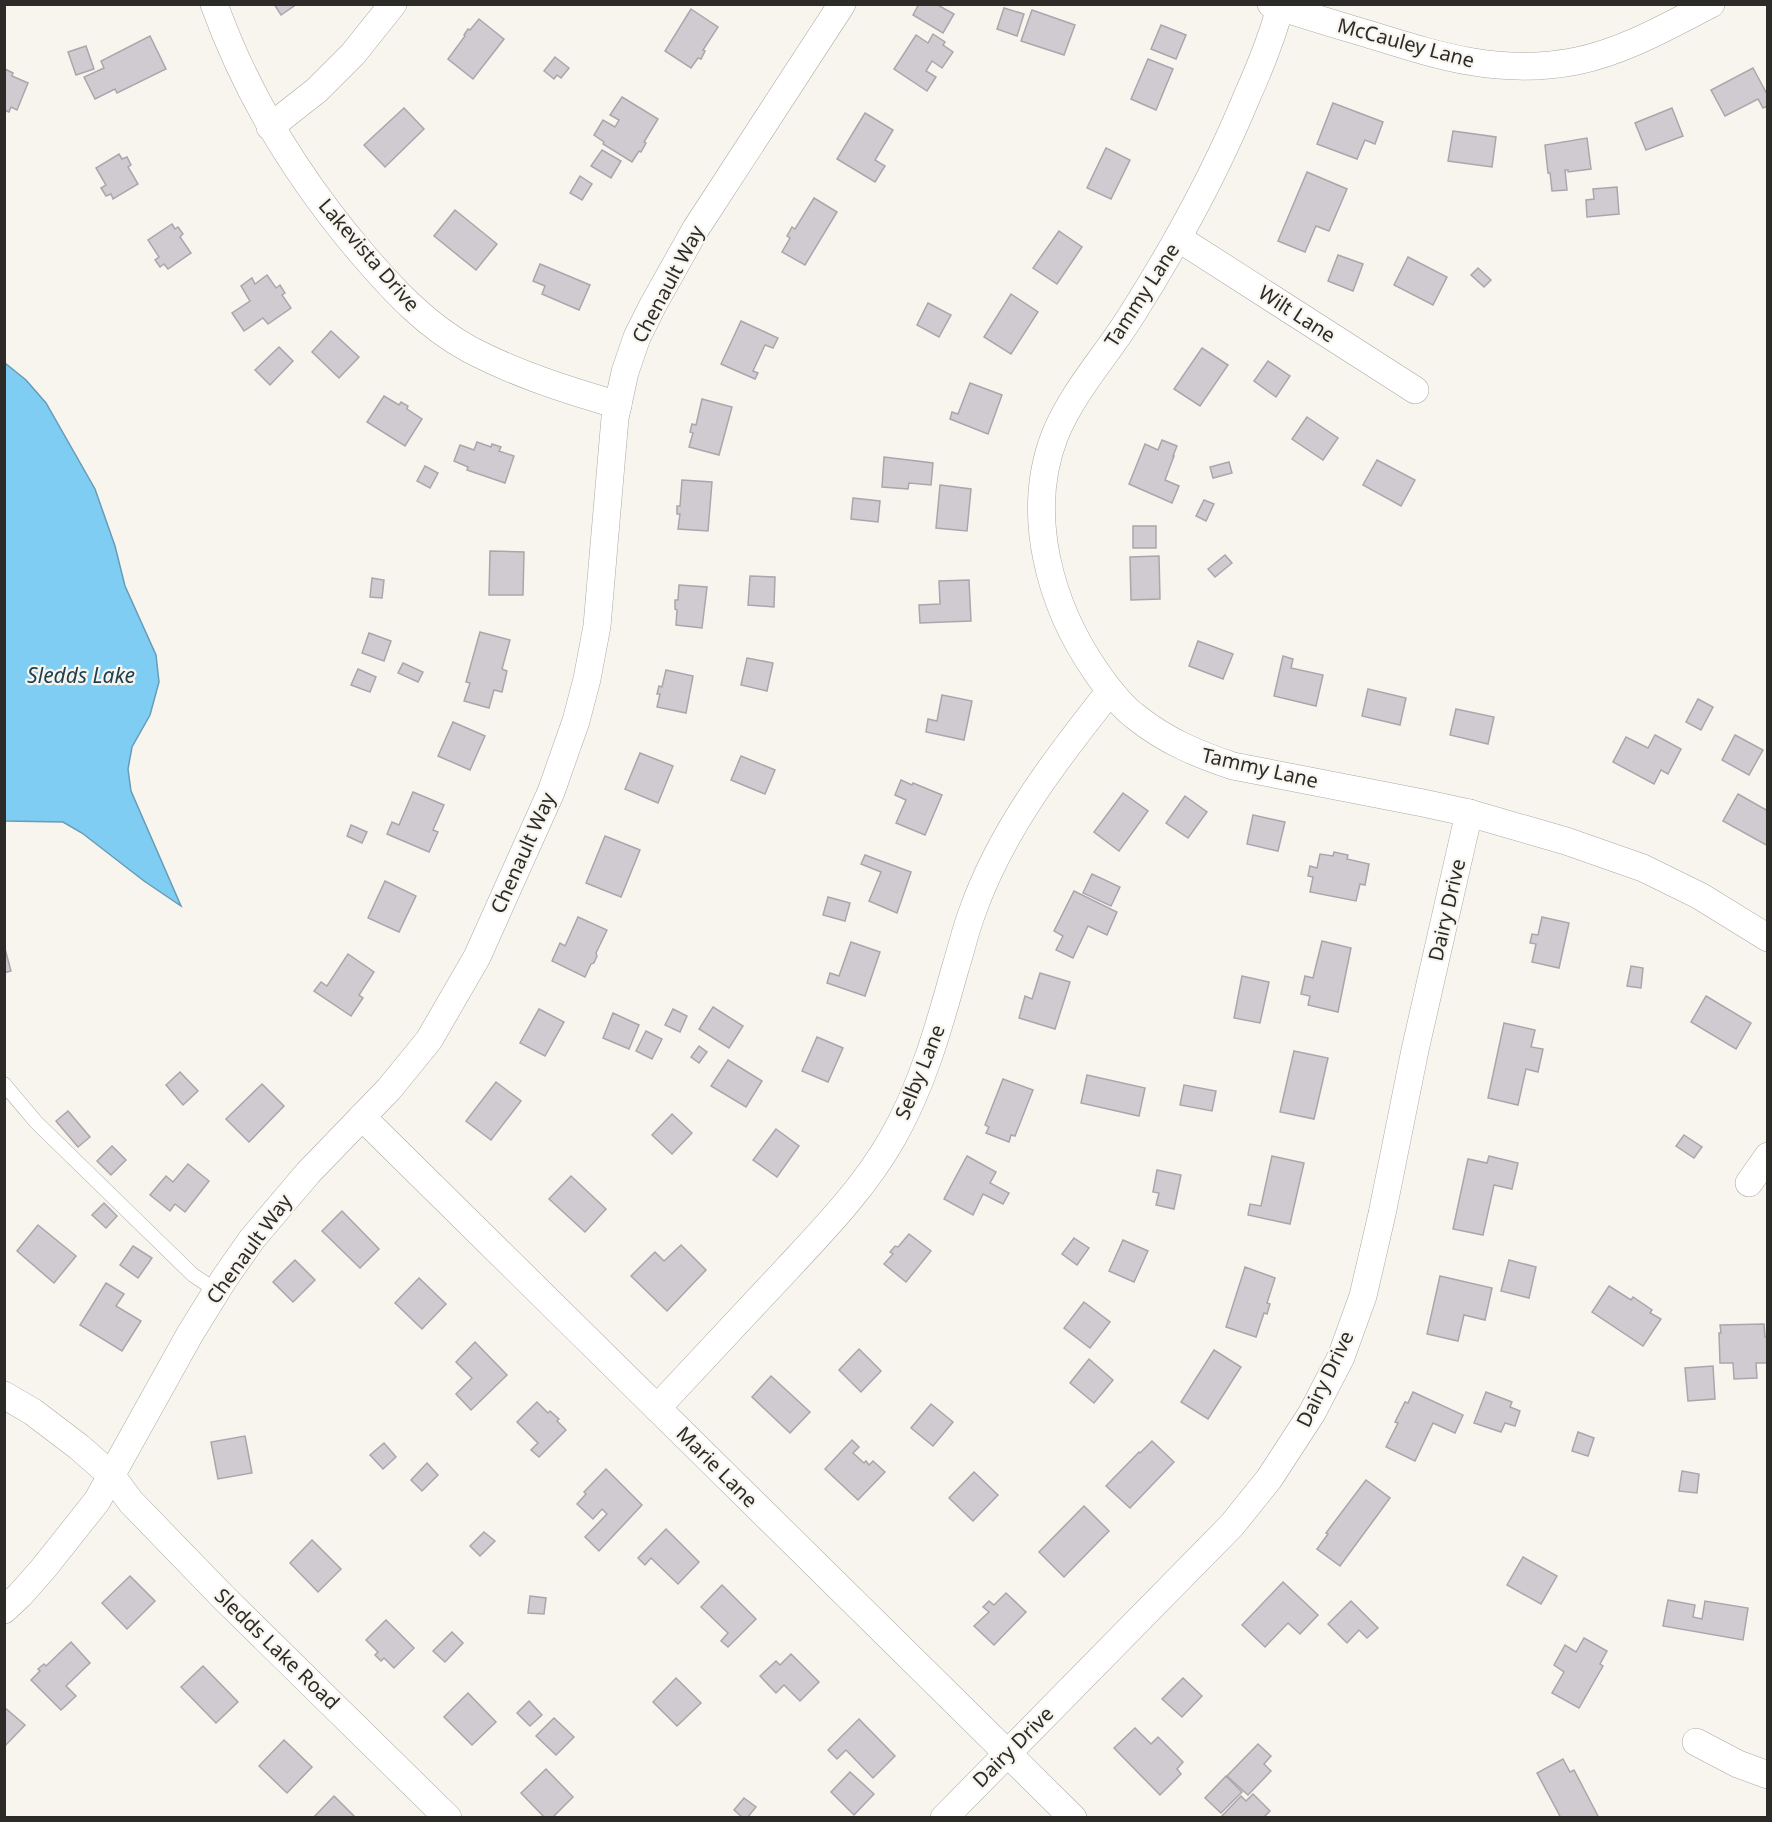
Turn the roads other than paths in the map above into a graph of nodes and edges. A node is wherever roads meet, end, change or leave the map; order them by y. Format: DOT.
graph roads {
  1 [pos="214,4"];
  2 [pos="393,4"];
  3 [pos="842,4"];
  4 [pos="1711,4"];
  5 [pos="1278,6"];
  6 [pos="270,126"];
  7 [pos="1179,238"];
  8 [pos="1414,390"];
  9 [pos="618,405"];
  10 [pos="1110,691"];
  11 [pos="1469,813"];
  12 [pos="1767,938"];
  13 [pos="4,1084"];
  14 [pos="362,1117"];
  15 [pos="1767,1156"];
  16 [pos="1749,1183"];
  17 [pos="217,1291"];
  18 [pos="4,1395"];
  19 [pos="657,1408"];
  20 [pos="111,1475"];
  21 [pos="4,1610"];
  22 [pos="1696,1742"];
  23 [pos="1007,1754"];
  24 [pos="1767,1775"];
  25 [pos="448,1818"];
  26 [pos="944,1818"];
  27 [pos="1073,1818"];
  1 -- 6 [label="street, Lakevista Drive"];
  2 -- 6 [label="street"];
  3 -- 9 [label="street, Chenault Way"];
  4 -- 5 [label="street, McCauley Lane"];
  5 -- 7 [label="street, Tammy Lane"];
  6 -- 9 [label="street, Lakevista Drive"];
  7 -- 8 [label="street, Wilt Lane"];
  7 -- 10 [label="street, Tammy Lane"];
  9 -- 14 [label="street, Chenault Way"];
  10 -- 11 [label="street, Tammy Lane"];
  10 -- 19 [label="street, Selby Lane"];
  11 -- 12 [label="street, Tammy Lane"];
  11 -- 23 [label="street, Dairy Drive"];
  13 -- 17 [label="lane"];
  14 -- 17 [label="street, Chenault Way"];
  14 -- 19 [label="street, Marie Lane"];
  15 -- 16 [label="street"];
  17 -- 20 [label="street, Chenault Way"];
  18 -- 20 [label="street, Sledds Lake Road"];
  19 -- 23 [label="street, Marie Lane"];
  20 -- 21 [label="street, Chenault Way"];
  20 -- 25 [label="street, Sledds Lake Road"];
  22 -- 24 [label="street"];
  23 -- 26 [label="street, Dairy Drive"];
  23 -- 27 [label="street, Marie Lane"];
}
